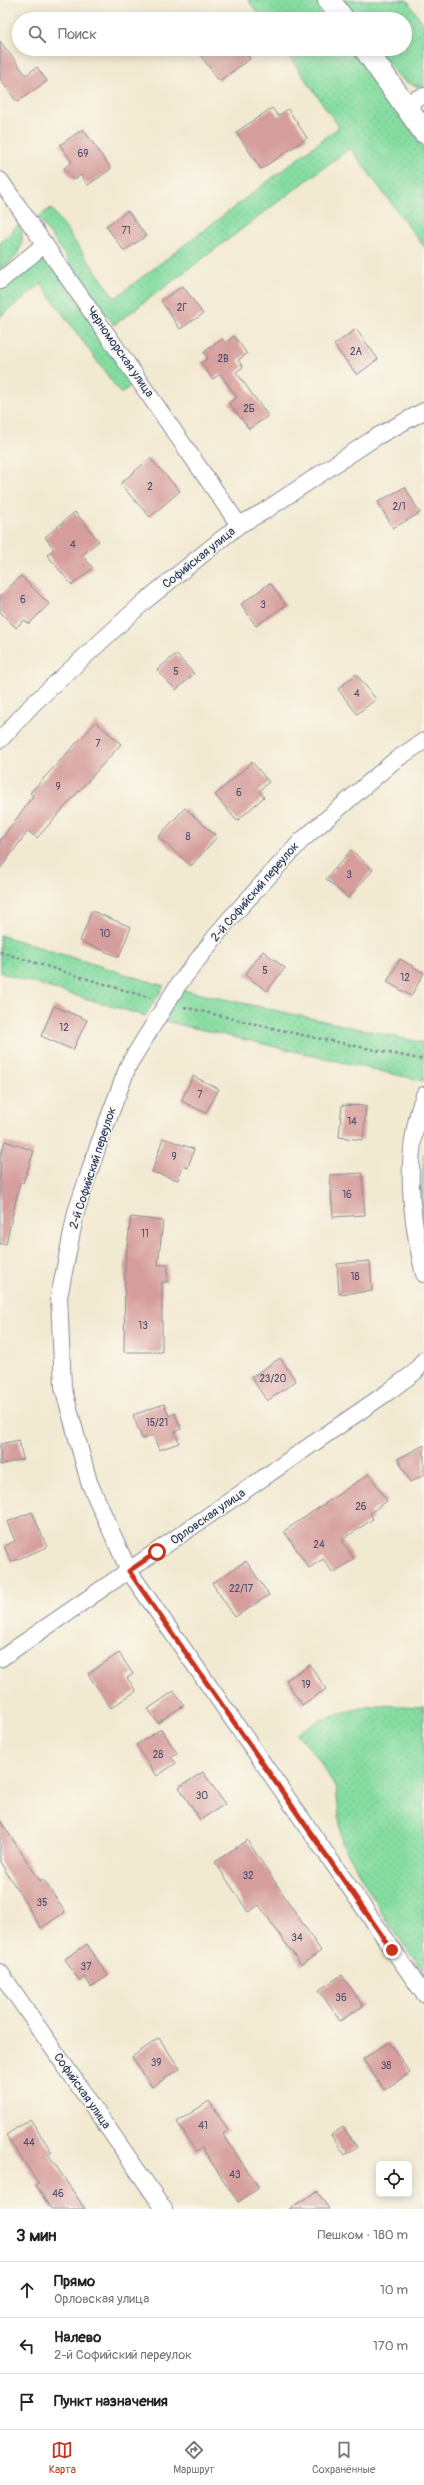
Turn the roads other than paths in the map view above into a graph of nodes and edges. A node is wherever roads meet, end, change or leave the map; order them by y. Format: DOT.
graph roads {
  1 [pos="329,0"];
  2 [pos="338,12"];
  3 [pos="369,56"];
  4 [pos="424,96"];
  5 [pos="403,103"];
  6 [pos="424,132"];
  7 [pos="0,180"];
  8 [pos="45,244"];
  9 [pos="0,281"];
  10 [pos="422,417"];
  11 [pos="239,525"];
  12 [pos="0,740"];
  13 [pos="424,741"];
  14 [pos="424,1095"];
  15 [pos="424,1274"];
  16 [pos="419,1366"];
  17 [pos="129,1571"];
  18 [pos="0,1659"];
  19 [pos="0,1972"];
  20 [pos="424,1994"];
  21 [pos="164,2209"];
  1 -- 2 [label="street"];
  3 -- 5 [label="street"];
  4 -- 5 [label="street"];
  5 -- 6 [label="street"];
  7 -- 8 [label="street, Черноморская улица"];
  8 -- 9 [label="street"];
  8 -- 11 [label="street, Черноморская улица"];
  10 -- 11 [label="street, Софийская улица"];
  11 -- 12 [label="street, Софийская улица"];
  13 -- 17 [label="street, 2-й Софийский переулок"];
  14 -- 15 [label="street"];
  16 -- 17 [label="street, Орловская улица"];
  17 -- 18 [label="street, Орловская улица"];
  17 -- 20 [label="street, 2-й Софийский переулок"];
  19 -- 21 [label="street, Софийская улица"];
}
